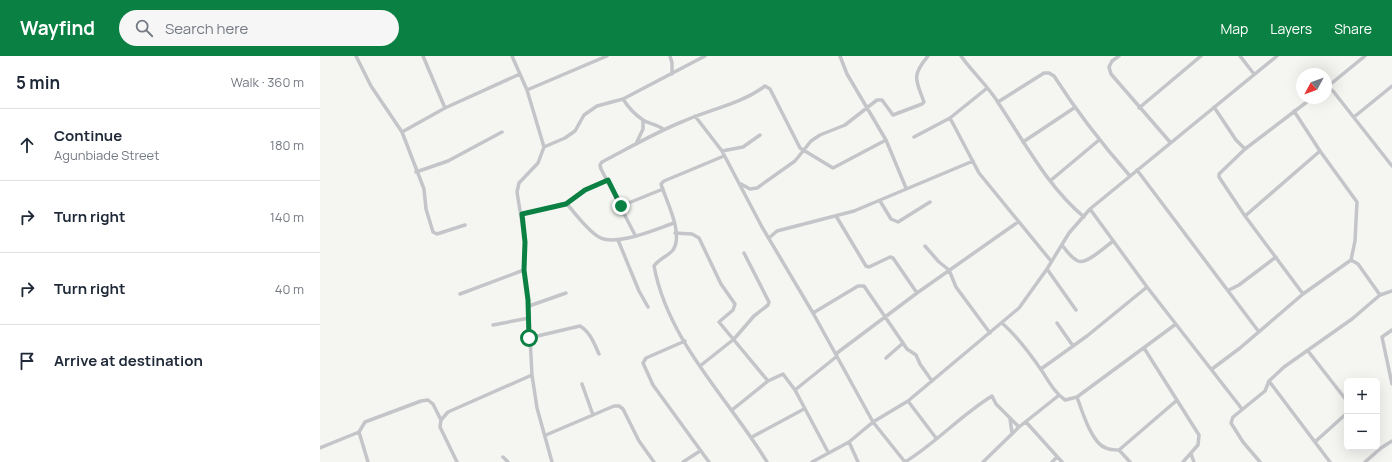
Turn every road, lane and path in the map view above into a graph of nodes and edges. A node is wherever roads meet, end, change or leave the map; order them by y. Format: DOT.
graph roads {
  1 [pos="356,56"];
  2 [pos="423,56"];
  3 [pos="512,56"];
  4 [pos="607,56"];
  5 [pos="670,56"];
  6 [pos="705,56"];
  7 [pos="840,56"];
  8 [pos="928,56"];
  9 [pos="961,56"];
  10 [pos="1119,56"];
  11 [pos="1201,56"];
  12 [pos="1240,56"];
  13 [pos="1277,56"];
  14 [pos="1365,56"];
  15 [pos="520,74"];
  16 [pos="672,74"];
  17 [pos="1254,74"];
  18 [pos="1332,84"];
  19 [pos="1392,86"];
  20 [pos="986,89"];
  21 [pos="527,90"];
  22 [pos="1334,91"];
  23 [pos="623,98"];
  24 [pos="998,102"];
  25 [pos="1304,104"];
  26 [pos="1214,107"];
  27 [pos="445,108"];
  28 [pos="867,108"];
  29 [pos="1074,108"];
  30 [pos="1139,108"];
  31 [pos="1294,111"];
  32 [pos="695,116"];
  33 [pos="1354,117"];
  34 [pos="950,118"];
  35 [pos="643,120"];
  36 [pos="663,129"];
  37 [pos="402,132"];
  38 [pos="502,132"];
  39 [pos="760,135"];
  40 [pos="914,137"];
  41 [pos="886,140"];
  42 [pos="1099,140"];
  43 [pos="1023,142"];
  44 [pos="1170,142"];
  45 [pos="636,144"];
  46 [pos="544,147"];
  47 [pos="1245,149"];
  48 [pos="802,150"];
  49 [pos="722,151"];
  50 [pos="1320,152"];
  51 [pos="724,156"];
  52 [pos="973,161"];
  53 [pos="1392,164"];
  54 [pos="1137,170"];
  55 [pos="416,172"];
  56 [pos="1130,176"];
  57 [pos="608,180"];
  58 [pos="1050,181"];
  59 [pos="741,184"];
  60 [pos="906,188"];
  61 [pos="663,189"];
  62 [pos="880,201"];
  63 [pos="930,202"];
  64 [pos="566,204"];
  65 [pos="621,206"];
  66 [pos="1090,209"];
  67 [pos="522,214"];
  68 [pos="836,216"];
  69 [pos="1244,216"];
  70 [pos="1084,217"];
  71 [pos="1018,222"];
  72 [pos="674,224"];
  73 [pos="465,225"];
  74 [pos="675,233"];
  75 [pos="635,235"];
  76 [pos="769,238"];
  77 [pos="618,240"];
  78 [pos="1113,241"];
  79 [pos="1062,244"];
  80 [pos="925,246"];
  81 [pos="744,253"];
  82 [pos="1276,257"];
  83 [pos="1351,260"];
  84 [pos="1051,261"];
  85 [pos="1047,269"];
  86 [pos="524,270"];
  87 [pos="949,270"];
  88 [pos="1147,287"];
  89 [pos="1229,290"];
  90 [pos="1392,292"];
  91 [pos="566,293"];
  92 [pos="917,293"];
  93 [pos="460,294"];
  94 [pos="1303,294"];
  95 [pos="1380,295"];
  96 [pos="528,306"];
  97 [pos="648,307"];
  98 [pos="1076,310"];
  99 [pos="813,313"];
  100 [pos="886,317"];
  101 [pos="529,318"];
  102 [pos="1002,323"];
  103 [pos="1056,323"];
  104 [pos="1176,324"];
  105 [pos="493,326"];
  106 [pos="1392,330"];
  107 [pos="1259,332"];
  108 [pos="990,333"];
  109 [pos="529,338"];
  110 [pos="734,339"];
  111 [pos="685,341"];
  112 [pos="903,343"];
  113 [pos="1073,346"];
  114 [pos="1144,348"];
  115 [pos="1308,352"];
  116 [pos="599,354"];
  117 [pos="836,357"];
  118 [pos="886,358"];
  119 [pos="700,366"];
  120 [pos="1041,369"];
  121 [pos="1212,369"];
  122 [pos="532,375"];
  123 [pos="768,381"];
  124 [pos="932,381"];
  125 [pos="1270,381"];
  126 [pos="582,384"];
  127 [pos="1392,384"];
  128 [pos="795,390"];
  129 [pos="1058,396"];
  130 [pos="1077,397"];
  131 [pos="1344,397"];
  132 [pos="908,401"];
  133 [pos="1176,401"];
  134 [pos="804,409"];
  135 [pos="1242,409"];
  136 [pos="732,410"];
  137 [pos="1346,414"];
  138 [pos="594,415"];
  139 [pos="1010,418"];
  140 [pos="441,420"];
  141 [pos="873,422"];
  142 [pos="1026,422"];
  143 [pos="1019,427"];
  144 [pos="359,432"];
  145 [pos="1012,433"];
  146 [pos="546,435"];
  147 [pos="752,437"];
  148 [pos="936,438"];
  149 [pos="1316,441"];
  150 [pos="1392,441"];
  151 [pos="849,442"];
  152 [pos="320,448"];
  153 [pos="1119,450"];
  154 [pos="700,451"];
  155 [pos="828,452"];
  156 [pos="1191,454"];
  157 [pos="503,457"];
  158 [pos="1057,457"];
  159 [pos="368,462"];
  160 [pos="457,462"];
  161 [pos="508,462"];
  162 [pos="552,462"];
  163 [pos="654,462"];
  164 [pos="683,462"];
  165 [pos="709,462"];
  166 [pos="767,462"];
  167 [pos="812,462"];
  168 [pos="858,462"];
  169 [pos="905,462"];
  170 [pos="983,462"];
  171 [pos="1052,462"];
  172 [pos="1062,462"];
  173 [pos="1130,462"];
  174 [pos="1183,462"];
  175 [pos="1194,462"];
  176 [pos="1260,462"];
  177 [pos="1330,462"];
  178 [pos="1365,462"];
  1 -- 37 [label="street"];
  2 -- 27 [label="street"];
  3 -- 15 [label="street"];
  4 -- 21 [label="street"];
  5 -- 16 [label="street"];
  6 -- 16 [label="street"];
  7 -- 28 [label="street"];
  8 -- 28 [label="street"];
  9 -- 20 [label="street"];
  10 -- 30 [label="street"];
  11 -- 30 [label="street"];
  12 -- 17 [label="street"];
  13 -- 17 [label="street"];
  14 -- 18 [label="street"];
  15 -- 21 [label="street"];
  15 -- 27 [label="street"];
  16 -- 23 [label="street"];
  17 -- 26 [label="street"];
  18 -- 22 [label="street"];
  19 -- 33 [label="street"];
  20 -- 24 [label="street"];
  20 -- 34 [label="street"];
  21 -- 46 [label="street"];
  22 -- 33 [label="street"];
  23 -- 35 [label="street"];
  23 -- 46 [label="street"];
  24 -- 29 [label="street"];
  24 -- 43 [label="street"];
  25 -- 31 [label="street"];
  26 -- 44 [label="street"];
  26 -- 47 [label="street"];
  27 -- 37 [label="street"];
  28 -- 41 [label="street"];
  28 -- 48 [label="street"];
  29 -- 42 [label="street"];
  29 -- 43 [label="street"];
  30 -- 44 [label="street"];
  31 -- 47 [label="street"];
  31 -- 50 [label="street"];
  32 -- 36 [label="street"];
  32 -- 48 [label="street"];
  32 -- 49 [label="street"];
  33 -- 53 [label="street"];
  34 -- 40 [label="street"];
  34 -- 52 [label="street"];
  35 -- 36 [label="street"];
  35 -- 45 [label="street"];
  36 -- 45 [label="street"];
  37 -- 55 [label="street"];
  38 -- 55 [label="street"];
  39 -- 49 [label="street"];
  41 -- 48 [label="street"];
  41 -- 60 [label="street"];
  42 -- 56 [label="street"];
  42 -- 58 [label="street"];
  43 -- 58 [label="street"];
  44 -- 54 [label="street"];
  45 -- 57 [label="street"];
  46 -- 67 [label="street"];
  47 -- 69 [label="street"];
  48 -- 59 [label="street"];
  49 -- 51 [label="street"];
  50 -- 69 [label="street"];
  50 -- 83 [label="street"];
  51 -- 59 [label="street"];
  51 -- 61 [label="street"];
  52 -- 60 [label="street"];
  52 -- 71 [label="street"];
  54 -- 56 [label="street"];
  54 -- 89 [label="street"];
  55 -- 73 [label="street"];
  56 -- 66 [label="street"];
  57 -- 64 [label="street"];
  57 -- 65 [label="street"];
  58 -- 70 [label="street"];
  59 -- 76 [label="street"];
  60 -- 62 [label="street"];
  61 -- 65 [label="street"];
  61 -- 72 [label="street"];
  62 -- 63 [label="street"];
  62 -- 68 [label="street"];
  64 -- 67 [label="street"];
  64 -- 77 [label="street"];
  65 -- 75 [label="street"];
  66 -- 70 [label="street"];
  66 -- 78 [label="street"];
  67 -- 86 [label="street"];
  68 -- 76 [label="street"];
  68 -- 92 [label="street"];
  69 -- 82 [label="street"];
  70 -- 79 [label="street"];
  71 -- 84 [label="street"];
  71 -- 87 [label="street"];
  72 -- 74 [label="street"];
  72 -- 75 [label="street"];
  74 -- 110 [label="street"];
  74 -- 111 [label="street"];
  75 -- 77 [label="street"];
  76 -- 99 [label="street"];
  77 -- 97 [label="street"];
  78 -- 79 [label="street"];
  78 -- 88 [label="street"];
  79 -- 84 [label="street"];
  80 -- 87 [label="street"];
  81 -- 110 [label="street"];
  82 -- 89 [label="street"];
  82 -- 94 [label="street"];
  83 -- 94 [label="street"];
  83 -- 95 [label="street"];
  84 -- 85 [label="street"];
  85 -- 98 [label="street"];
  85 -- 102 [label="street"];
  86 -- 93 [label="street"];
  86 -- 96 [label="street"];
  87 -- 92 [label="street"];
  87 -- 108 [label="street"];
  88 -- 104 [label="street"];
  88 -- 113 [label="street"];
  89 -- 107 [label="street"];
  90 -- 95 [label="street"];
  91 -- 96 [label="street"];
  92 -- 100 [label="street"];
  94 -- 107 [label="street"];
  95 -- 115 [label="street"];
  96 -- 101 [label="street"];
  99 -- 100 [label="street"];
  99 -- 117 [label="street"];
  100 -- 112 [label="street"];
  100 -- 117 [label="street"];
  101 -- 105 [label="street"];
  101 -- 109 [label="street"];
  102 -- 108 [label="street"];
  102 -- 120 [label="street"];
  103 -- 113 [label="street"];
  104 -- 114 [label="street"];
  104 -- 121 [label="street"];
  106 -- 127 [label="street"];
  107 -- 121 [label="street"];
  108 -- 124 [label="street"];
  109 -- 116 [label="street"];
  109 -- 122 [label="street"];
  110 -- 119 [label="street"];
  110 -- 123 [label="street"];
  111 -- 119 [label="street"];
  111 -- 154 [label="street"];
  112 -- 118 [label="street"];
  112 -- 124 [label="street"];
  113 -- 120 [label="street"];
  114 -- 130 [label="street"];
  114 -- 133 [label="street"];
  115 -- 125 [label="street"];
  115 -- 131 [label="street"];
  117 -- 128 [label="street"];
  117 -- 141 [label="street"];
  119 -- 136 [label="street"];
  120 -- 129 [label="street"];
  121 -- 135 [label="street"];
  122 -- 140 [label="street"];
  122 -- 146 [label="street"];
  123 -- 128 [label="street"];
  123 -- 136 [label="street"];
  124 -- 132 [label="street"];
  125 -- 135 [label="street"];
  125 -- 149 [label="street"];
  126 -- 138 [label="street"];
  128 -- 134 [label="street"];
  129 -- 130 [label="street"];
  129 -- 142 [label="street"];
  130 -- 153 [label="street"];
  132 -- 141 [label="street"];
  132 -- 148 [label="street"];
  133 -- 153 [label="street"];
  133 -- 156 [label="street"];
  134 -- 147 [label="street"];
  134 -- 155 [label="street"];
  135 -- 176 [label="street"];
  136 -- 147 [label="street"];
  137 -- 149 [label="street"];
  138 -- 146 [label="street"];
  138 -- 163 [label="street"];
  139 -- 143 [label="street"];
  139 -- 145 [label="street"];
  139 -- 148 [label="street"];
  140 -- 144 [label="street"];
  140 -- 160 [label="street"];
  141 -- 151 [label="street"];
  141 -- 169 [label="street"];
  142 -- 143 [label="street"];
  142 -- 158 [label="street"];
  143 -- 145 [label="street"];
  144 -- 152 [label="street"];
  144 -- 159 [label="street"];
  145 -- 170 [label="street"];
  146 -- 162 [label="street"];
  147 -- 166 [label="street"];
  148 -- 169 [label="street"];
  149 -- 177 [label="street"];
  150 -- 178 [label="street"];
  151 -- 155 [label="street"];
  151 -- 168 [label="street"];
  153 -- 173 [label="street"];
  154 -- 164 [label="street"];
  154 -- 165 [label="street"];
  155 -- 167 [label="street"];
  156 -- 174 [label="street"];
  156 -- 175 [label="street"];
  157 -- 161 [label="street"];
  158 -- 171 [label="street"];
  158 -- 172 [label="street"];
}
